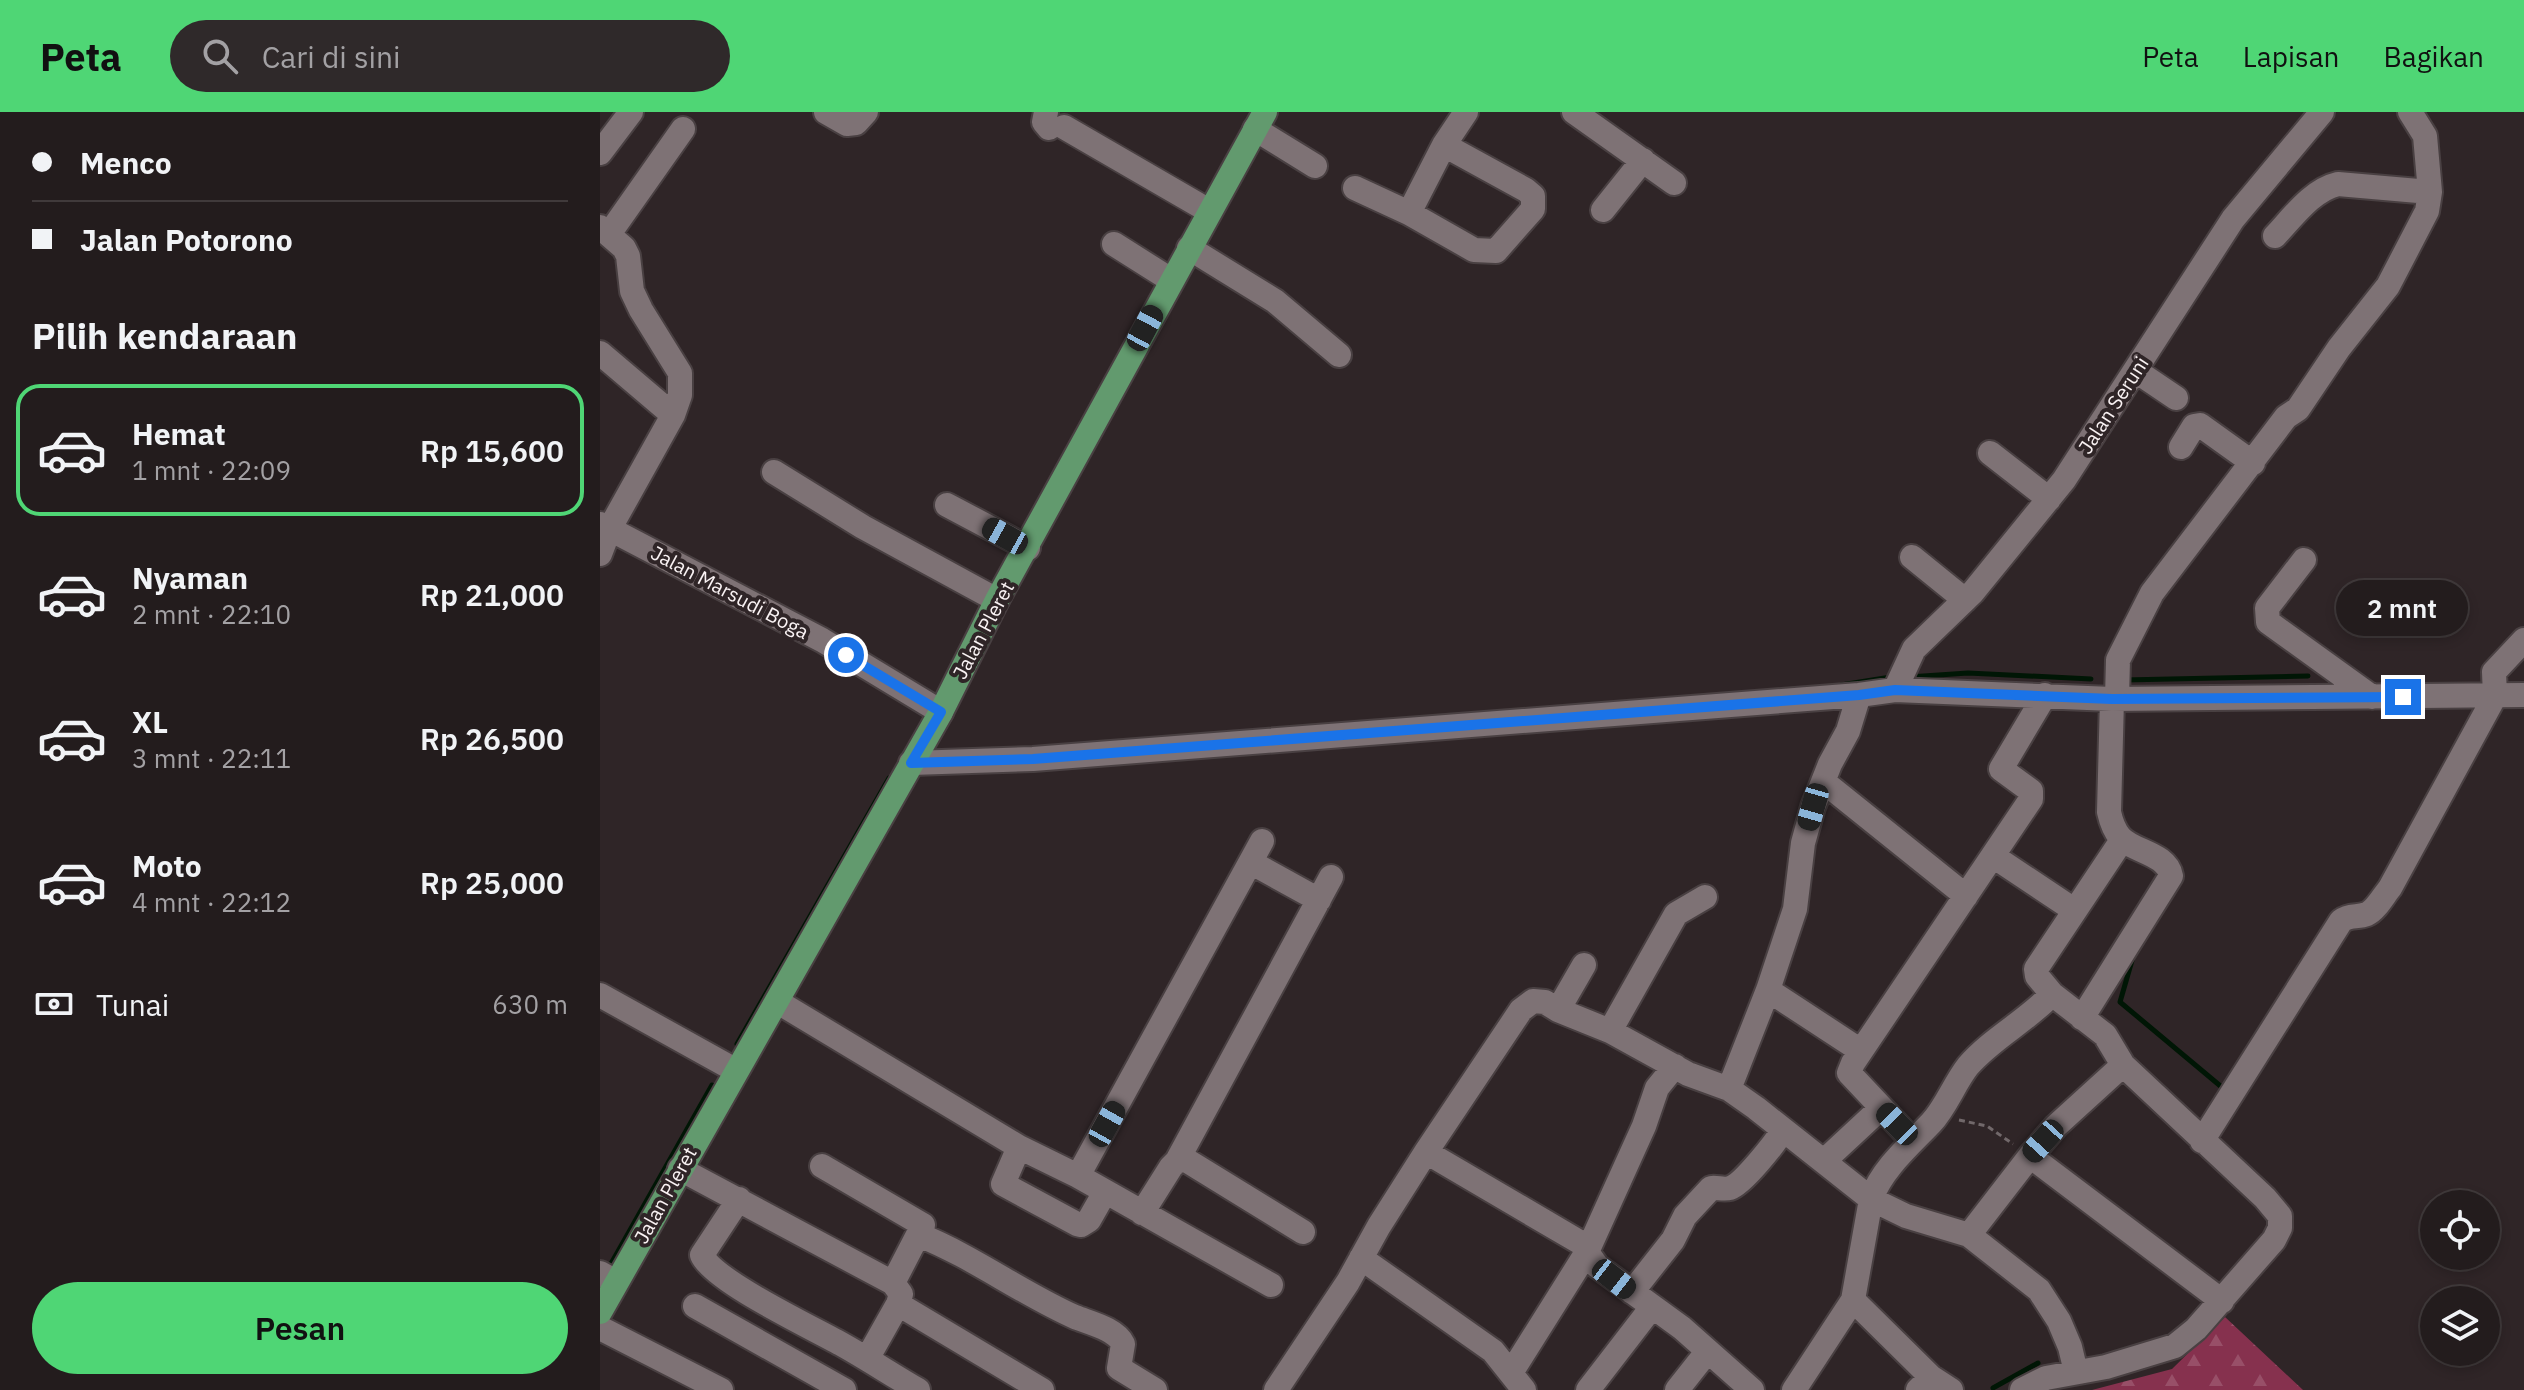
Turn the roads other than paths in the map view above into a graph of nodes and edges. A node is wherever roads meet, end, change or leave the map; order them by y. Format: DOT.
graph roads {
  1 [pos="631,112"];
  2 [pos="826,112"];
  3 [pos="866,112"];
  4 [pos="1466,112"];
  5 [pos="2322,112"];
  6 [pos="2410,112"];
  7 [pos="1583,114"];
  8 [pos="1050,121"];
  9 [pos="1260,121"];
  10 [pos="683,129"];
  11 [pos="1444,145"];
  12 [pos="600,153"];
  13 [pos="1643,160"];
  14 [pos="1315,166"];
  15 [pos="1674,183"];
  16 [pos="1355,188"];
  17 [pos="2430,192"];
  18 [pos="1603,210"];
  19 [pos="1209,211"];
  20 [pos="1409,213"];
  21 [pos="604,231"];
  22 [pos="2275,236"];
  23 [pos="1114,244"];
  24 [pos="1189,248"];
  25 [pos="1171,280"];
  26 [pos="600,353"];
  27 [pos="1339,355"];
  28 [pos="2136,371"];
  29 [pos="2176,398"];
  30 [pos="673,415"];
  31 [pos="2181,447"];
  32 [pos="1990,453"];
  33 [pos="2253,463"];
  34 [pos="774,472"];
  35 [pos="2049,499"];
  36 [pos="947,505"];
  37 [pos="605,526"];
  38 [pos="1028,548"];
  39 [pos="600,554"];
  40 [pos="1912,557"];
  41 [pos="2304,560"];
  42 [pos="997,600"];
  43 [pos="1965,600"];
  44 [pos="2524,640"];
  45 [pos="1895,690"];
  46 [pos="1859,695"];
  47 [pos="2045,695"];
  48 [pos="2524,695"];
  49 [pos="2495,696"];
  50 [pos="2372,697"];
  51 [pos="2114,699"];
  52 [pos="941,712"];
  53 [pos="911,763"];
  54 [pos="1824,782"];
  55 [pos="2122,840"];
  56 [pos="1993,856"];
  57 [pos="1331,877"];
  58 [pos="1966,896"];
  59 [pos="1705,897"];
  60 [pos="1319,900"];
  61 [pos="2074,910"];
  62 [pos="1584,965"];
  63 [pos="1768,990"];
  64 [pos="2052,994"];
  65 [pos="600,995"];
  66 [pos="778,1002"];
  67 [pos="1558,1010"];
  68 [pos="2082,1018"];
  69 [pos="1610,1031"];
  70 [pos="1861,1051"];
  71 [pos="2123,1065"];
  72 [pos="1675,1066"];
  73 [pos="735,1070"];
  74 [pos="1729,1089"];
  75 [pos="1881,1108"];
  76 [pos="1783,1130"];
  77 [pos="1913,1141"];
  78 [pos="2202,1141"];
  79 [pos="1019,1147"];
  80 [pos="1426,1152"];
  81 [pos="2030,1156"];
  82 [pos="1177,1161"];
  83 [pos="1824,1161"];
  84 [pos="822,1166"];
  85 [pos="680,1169"];
  86 [pos="1078,1176"];
  87 [pos="1105,1192"];
  88 [pos="739,1199"];
  89 [pos="1871,1199"];
  90 [pos="1142,1213"];
  91 [pos="1303,1232"];
  92 [pos="919,1235"];
  93 [pos="1969,1235"];
  94 [pos="1587,1250"];
  95 [pos="1361,1258"];
  96 [pos="608,1278"];
  97 [pos="1271,1285"];
  98 [pos="1632,1292"];
  99 [pos="896,1294"];
  100 [pos="1853,1300"];
  101 [pos="2222,1301"];
  102 [pos="695,1306"];
  103 [pos="1652,1307"];
  104 [pos="600,1312"];
  105 [pos="600,1328"];
  106 [pos="1707,1352"];
  107 [pos="867,1359"];
  108 [pos="2076,1372"];
  109 [pos="1518,1382"];
  110 [pos="1933,1386"];
  111 [pos="721,1390"];
  112 [pos="844,1390"];
  113 [pos="918,1390"];
  114 [pos="1042,1390"];
  115 [pos="1155,1390"];
  116 [pos="1276,1390"];
  117 [pos="1588,1390"];
  118 [pos="1677,1390"];
  119 [pos="1752,1390"];
  120 [pos="1794,1390"];
  121 [pos="2022,1390"];
  1 -- 12 [label="street"];
  2 -- 3 [label="street"];
  4 -- 11 [label="street"];
  5 -- 28 [label="street, Jalan Seruni"];
  6 -- 17 [label="street"];
  7 -- 13 [label="street"];
  8 -- 19 [label="street"];
  9 -- 14 [label="street"];
  9 -- 19 [label="main road, Jalan Pleret"];
  10 -- 21 [label="street"];
  11 -- 20 [label="street"];
  11 -- 20 [label="street"];
  13 -- 15 [label="street"];
  13 -- 18 [label="street"];
  16 -- 20 [label="street"];
  17 -- 22 [label="street"];
  17 -- 33 [label="street"];
  19 -- 24 [label="main road, Jalan Pleret"];
  21 -- 30 [label="street"];
  23 -- 25 [label="street"];
  24 -- 25 [label="main road, Jalan Pleret"];
  24 -- 27 [label="street"];
  25 -- 38 [label="main road, Jalan Pleret"];
  26 -- 30 [label="street"];
  28 -- 29 [label="street"];
  28 -- 35 [label="street, Jalan Seruni"];
  30 -- 37 [label="street"];
  31 -- 33 [label="street"];
  32 -- 35 [label="street"];
  33 -- 51 [label="street"];
  34 -- 42 [label="street"];
  35 -- 43 [label="street, Jalan Seruni"];
  36 -- 38 [label="street"];
  37 -- 39 [label="street"];
  37 -- 52 [label="street, Jalan Marsudi Boga"];
  38 -- 42 [label="main road, Jalan Pleret"];
  40 -- 43 [label="street"];
  41 -- 50 [label="street"];
  42 -- 52 [label="main road, Jalan Pleret"];
  43 -- 45 [label="street, Jalan Seruni"];
  44 -- 49 [label="street"];
  45 -- 46 [label="street"];
  45 -- 47 [label="street"];
  46 -- 53 [label="street"];
  46 -- 54 [label="street"];
  47 -- 51 [label="street"];
  47 -- 56 [label="street"];
  48 -- 49 [label="street"];
  49 -- 50 [label="street"];
  49 -- 78 [label="street"];
  50 -- 51 [label="street"];
  51 -- 55 [label="street"];
  52 -- 53 [label="main road, Jalan Pleret"];
  53 -- 66 [label="main road, Jalan Pleret"];
  54 -- 58 [label="street"];
  54 -- 63 [label="street"];
  55 -- 61 [label="street"];
  55 -- 68 [label="street"];
  56 -- 58 [label="street"];
  56 -- 61 [label="street"];
  57 -- 60 [label="street"];
  58 -- 70 [label="street"];
  59 -- 69 [label="street"];
  60 -- 82 [label="street"];
  60 -- 86 [label="street"];
  61 -- 64 [label="street"];
  62 -- 67 [label="street"];
  63 -- 70 [label="street"];
  63 -- 74 [label="street"];
  64 -- 68 [label="street"];
  64 -- 77 [label="street"];
  65 -- 73 [label="street"];
  66 -- 73 [label="main road, Jalan Pleret"];
  66 -- 79 [label="street"];
  67 -- 69 [label="street"];
  67 -- 80 [label="street"];
  68 -- 71 [label="street"];
  69 -- 72 [label="street"];
  70 -- 75 [label="street"];
  71 -- 78 [label="street"];
  71 -- 81 [label="street"];
  72 -- 74 [label="street"];
  72 -- 94 [label="street"];
  73 -- 85 [label="main road, Jalan Pleret"];
  74 -- 76 [label="street"];
  75 -- 77 [label="street"];
  75 -- 83 [label="street"];
  76 -- 83 [label="street"];
  76 -- 98 [label="street"];
  77 -- 89 [label="street"];
  78 -- 101 [label="street"];
  79 -- 86 [label="street"];
  79 -- 87 [label="street"];
  80 -- 94 [label="street"];
  80 -- 95 [label="street"];
  81 -- 93 [label="street"];
  81 -- 101 [label="street"];
  82 -- 90 [label="street"];
  82 -- 91 [label="street"];
  83 -- 89 [label="street"];
  84 -- 92 [label="street"];
  85 -- 88 [label="street"];
  85 -- 96 [label="main road, Jalan Pleret"];
  86 -- 87 [label="street"];
  87 -- 90 [label="street"];
  88 -- 99 [label="street"];
  88 -- 107 [label="street"];
  89 -- 93 [label="street"];
  89 -- 100 [label="street"];
  90 -- 97 [label="street"];
  92 -- 99 [label="street"];
  92 -- 115 [label="street"];
  93 -- 108 [label="street"];
  94 -- 98 [label="street"];
  94 -- 109 [label="street"];
  95 -- 109 [label="street"];
  95 -- 116 [label="street"];
  96 -- 104 [label="main road, Jalan Pleret"];
  98 -- 103 [label="street"];
  99 -- 107 [label="street"];
  99 -- 114 [label="street"];
  100 -- 110 [label="street"];
  100 -- 120 [label="street"];
  101 -- 108 [label="street"];
  102 -- 112 [label="street"];
  103 -- 106 [label="street"];
  103 -- 117 [label="street"];
  105 -- 111 [label="street"];
  106 -- 118 [label="street"];
  106 -- 119 [label="street"];
  107 -- 113 [label="street"];
  108 -- 121 [label="street"];
}
